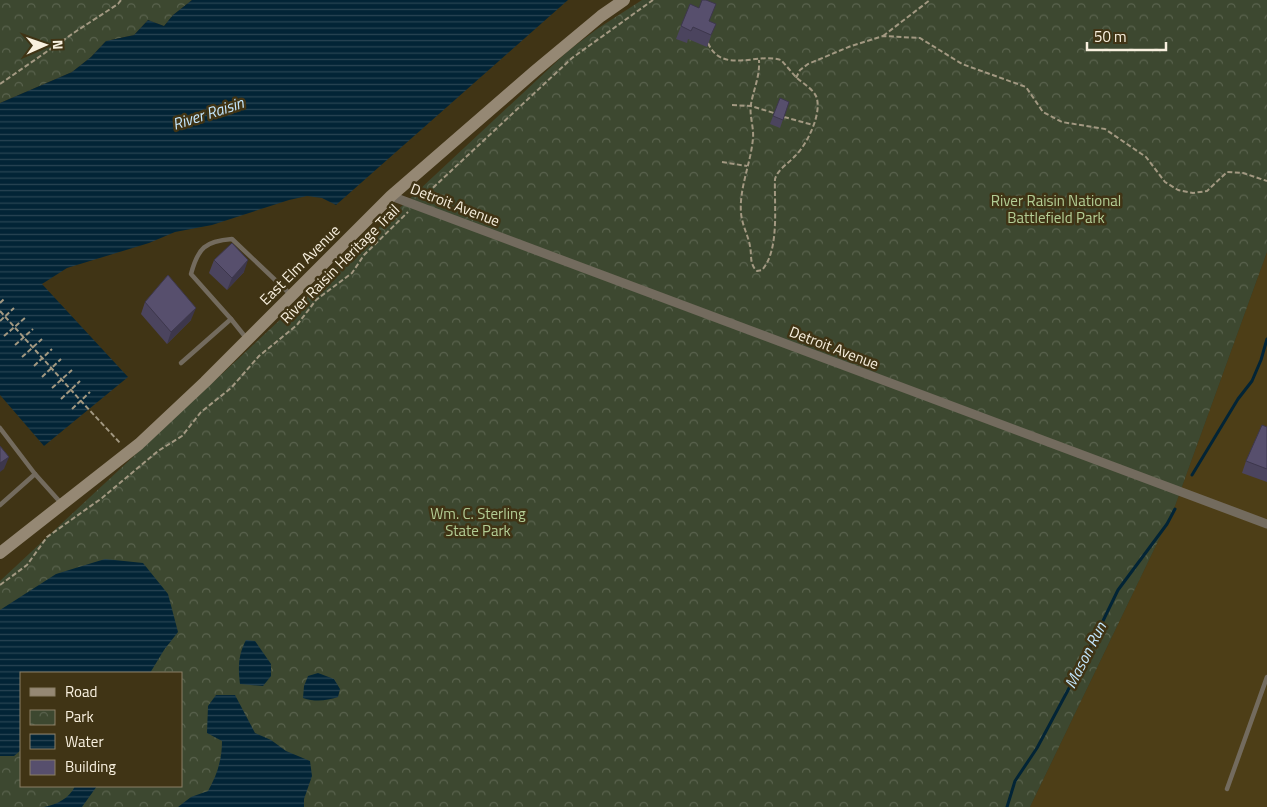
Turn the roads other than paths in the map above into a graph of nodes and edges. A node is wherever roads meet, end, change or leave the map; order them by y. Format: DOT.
graph roads {
  1 [pos="624,0"];
  2 [pos="391,196"];
  3 [pos="292,295"];
  4 [pos="231,319"];
  5 [pos="248,340"];
  6 [pos="181,363"];
  7 [pos="0,428"];
  8 [pos="35,474"];
  9 [pos="62,504"];
  10 [pos="0,505"];
  11 [pos="1267,524"];
  12 [pos="0,553"];
  13 [pos="1267,677"];
  14 [pos="1227,789"];
  1 -- 2 [label="main road, East Elm Avenue"];
  2 -- 3 [label="main road, East Elm Avenue"];
  2 -- 11 [label="street, Detroit Avenue"];
  3 -- 4 [label="lane"];
  3 -- 5 [label="main road, East Elm Avenue"];
  4 -- 5 [label="lane"];
  4 -- 6 [label="lane"];
  5 -- 9 [label="main road, East Elm Avenue"];
  7 -- 8 [label="lane"];
  8 -- 9 [label="lane"];
  8 -- 10 [label="lane"];
  9 -- 12 [label="main road, East Elm Avenue"];
  13 -- 14 [label="lane"];
}
